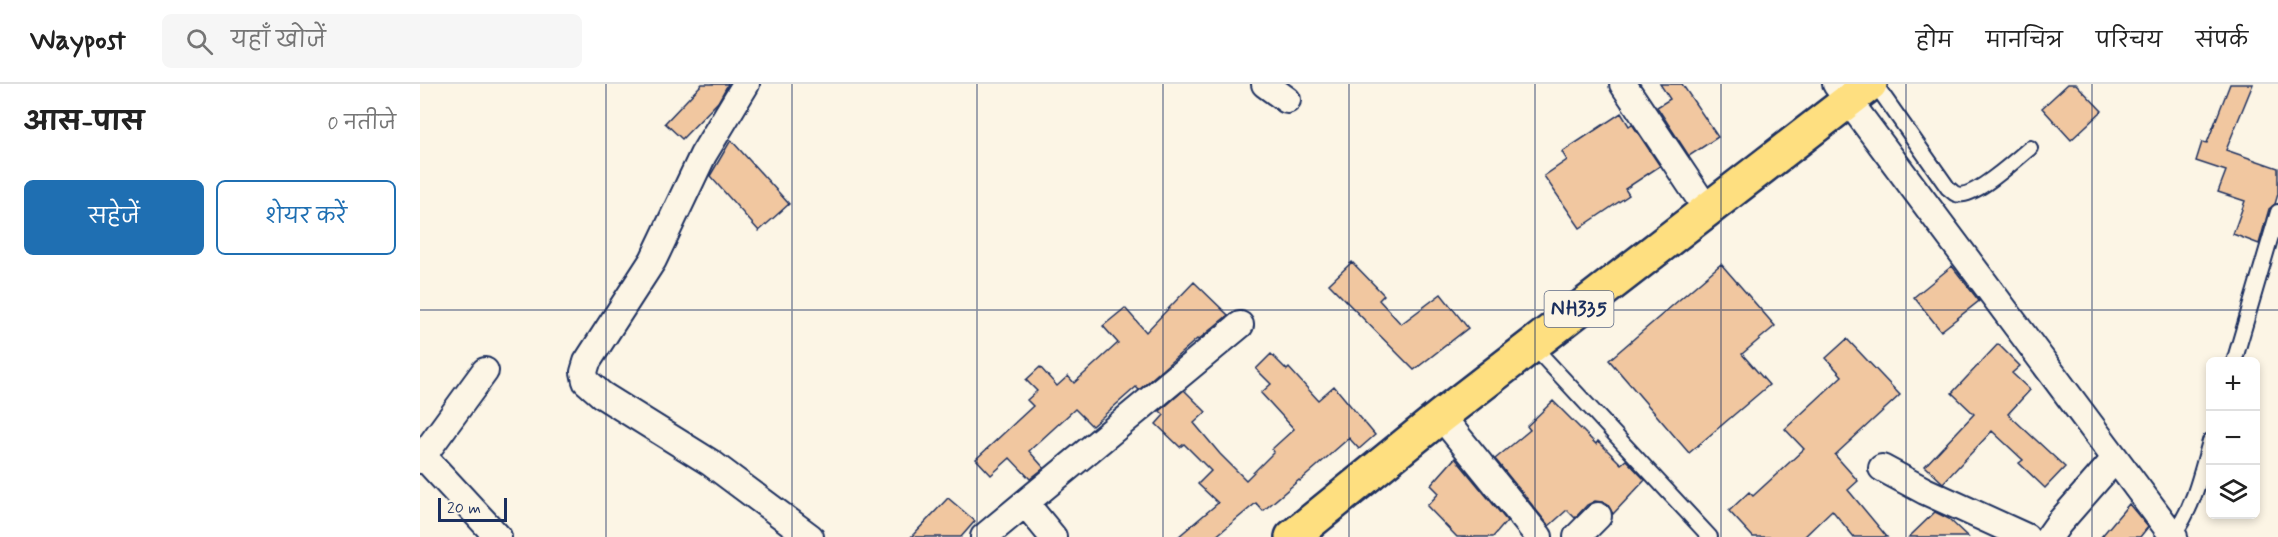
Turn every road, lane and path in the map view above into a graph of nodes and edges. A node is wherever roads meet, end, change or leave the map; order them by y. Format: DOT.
graph roads {
  1 [pos="746,84"];
  2 [pos="1265,84"];
  3 [pos="1623,84"];
  4 [pos="1857,88"];
  5 [pos="1287,100"];
  6 [pos="2031,148"];
  7 [pos="1708,211"];
  8 [pos="2278,212"];
  9 [pos="1240,325"];
  10 [pos="1532,345"];
  11 [pos="2235,357"];
  12 [pos="485,371"];
  13 [pos="1441,416"];
  14 [pos="2206,457"];
  15 [pos="422,458"];
  16 [pos="2115,459"];
  17 [pos="1882,468"];
  18 [pos="1026,504"];
  19 [pos="1598,516"];
  20 [pos="2173,536"];
  21 [pos="498,537"];
  22 [pos="810,537"];
  23 [pos="984,537"];
  24 [pos="1053,537"];
  25 [pos="1292,537"];
  26 [pos="1539,537"];
  27 [pos="1577,537"];
  28 [pos="1710,537"];
  29 [pos="2026,537"];
  30 [pos="2049,537"];
  1 -- 22 [label="street"];
  2 -- 5 [label="street"];
  3 -- 7 [label="street"];
  4 -- 6 [label="lane"];
  4 -- 7 [label="highway, NH335"];
  4 -- 16 [label="street"];
  7 -- 10 [label="highway, NH335"];
  8 -- 11 [label="lane"];
  9 -- 18 [label="street"];
  10 -- 13 [label="highway, NH335"];
  10 -- 28 [label="lane"];
  12 -- 15 [label="street"];
  13 -- 25 [label="highway, NH335"];
  13 -- 26 [label="street"];
  14 -- 20 [label="lane"];
  15 -- 21 [label="street"];
  16 -- 20 [label="street"];
  16 -- 30 [label="street"];
  17 -- 29 [label="street"];
  18 -- 23 [label="street"];
  18 -- 24 [label="street"];
  19 -- 27 [label="street"];
}
